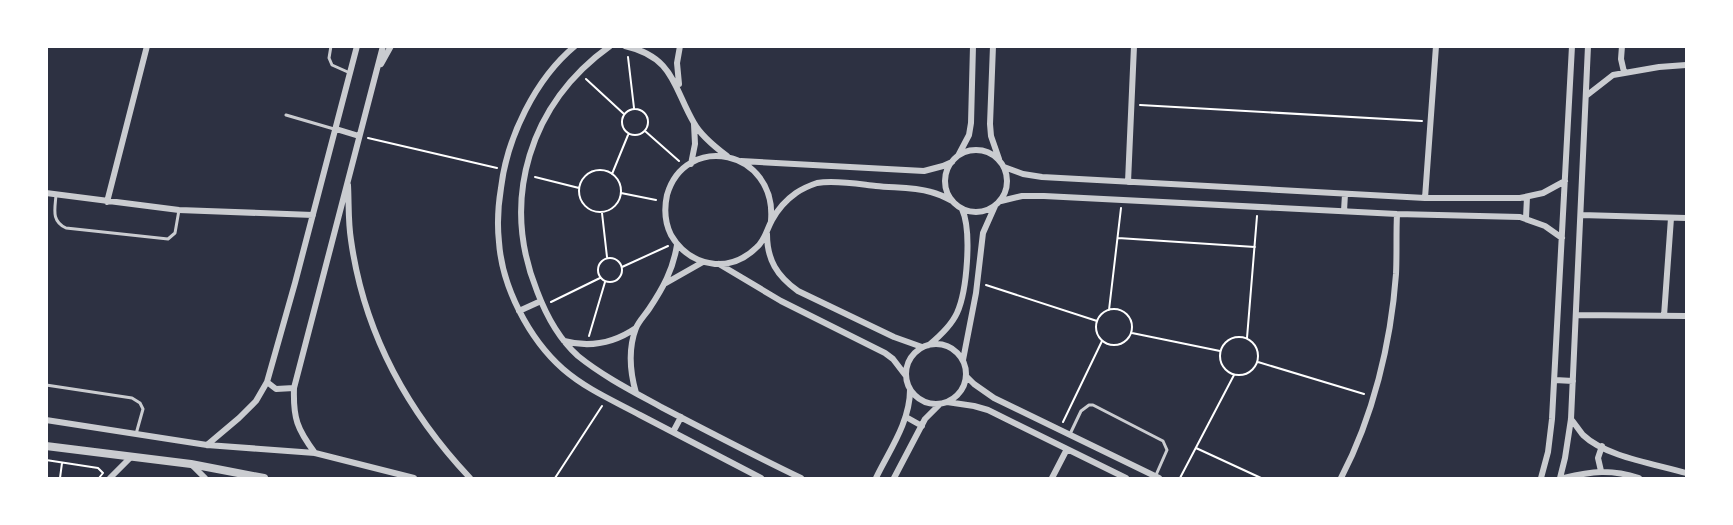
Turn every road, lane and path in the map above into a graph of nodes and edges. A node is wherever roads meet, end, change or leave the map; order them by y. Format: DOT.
graph roads {
  1 [pos="147,46"];
  2 [pos="331,46"];
  3 [pos="357,46"];
  4 [pos="383,46"];
  5 [pos="391,46"];
  6 [pos="575,46"];
  7 [pos="610,46"];
  8 [pos="680,46"];
  9 [pos="974,46"];
  10 [pos="993,46"];
  11 [pos="1134,46"];
  12 [pos="1436,46"];
  13 [pos="1572,46"];
  14 [pos="1588,46"];
  15 [pos="1622,46"];
  16 [pos="626,47"];
  17 [pos="1686,65"];
  18 [pos="377,69"];
  19 [pos="578,72"];
  20 [pos="1624,72"];
  21 [pos="350,73"];
  22 [pos="680,90"];
  23 [pos="1586,96"];
  24 [pos="1131,104"];
  25 [pos="634,108"];
  26 [pos="624,114"];
  27 [pos="286,115"];
  28 [pos="1431,121"];
  29 [pos="694,124"];
  30 [pos="336,129"];
  31 [pos="645,131"];
  32 [pos="628,134"];
  33 [pos="359,136"];
  34 [pos="958,155"];
  35 [pos="728,157"];
  36 [pos="999,159"];
  37 [pos="740,161"];
  38 [pos="952,162"];
  39 [pos="688,166"];
  40 [pos="1004,167"];
  41 [pos="503,170"];
  42 [pos="525,174"];
  43 [pos="612,174"];
  44 [pos="348,177"];
  45 [pos="1565,181"];
  46 [pos="1128,182"];
  47 [pos="579,188"];
  48 [pos="46,193"];
  49 [pos="621,193"];
  50 [pos="1345,194"];
  51 [pos="56,195"];
  52 [pos="1527,197"];
  53 [pos="1425,198"];
  54 [pos="1122,200"];
  55 [pos="952,201"];
  56 [pos="1000,201"];
  57 [pos="107,202"];
  58 [pos="665,202"];
  59 [pos="995,206"];
  60 [pos="1258,207"];
  61 [pos="961,209"];
  62 [pos="179,210"];
  63 [pos="1344,211"];
  64 [pos="602,212"];
  65 [pos="1397,214"];
  66 [pos="313,215"];
  67 [pos="1581,215"];
  68 [pos="1526,218"];
  69 [pos="1671,218"];
  70 [pos="1686,218"];
  71 [pos="771,221"];
  72 [pos="766,234"];
  73 [pos="1118,238"];
  74 [pos="1562,238"];
  75 [pos="676,244"];
  76 [pos="1255,247"];
  77 [pos="607,257"];
  78 [pos="703,262"];
  79 [pos="718,264"];
  80 [pos="622,267"];
  81 [pos="600,278"];
  82 [pos="606,282"];
  83 [pos="977,282"];
  84 [pos="666,284"];
  85 [pos="542,303"];
  86 [pos="1109,310"];
  87 [pos="519,311"];
  88 [pos="1576,315"];
  89 [pos="1664,316"];
  90 [pos="1686,316"];
  91 [pos="1097,321"];
  92 [pos="637,327"];
  93 [pos="1132,333"];
  94 [pos="1246,338"];
  95 [pos="1102,340"];
  96 [pos="563,341"];
  97 [pos="586,345"];
  98 [pos="926,346"];
  99 [pos="1220,351"];
  100 [pos="963,360"];
  101 [pos="1258,362"];
  102 [pos="1234,375"];
  103 [pos="906,376"];
  104 [pos="966,376"];
  105 [pos="1555,380"];
  106 [pos="1573,381"];
  107 [pos="267,382"];
  108 [pos="46,385"];
  109 [pos="294,388"];
  110 [pos="910,390"];
  111 [pos="636,393"];
  112 [pos="990,396"];
  113 [pos="1373,397"];
  114 [pos="607,398"];
  115 [pos="943,403"];
  116 [pos="983,408"];
  117 [pos="681,417"];
  118 [pos="906,417"];
  119 [pos="1571,419"];
  120 [pos="46,420"];
  121 [pos="921,426"];
  122 [pos="1060,429"];
  123 [pos="673,432"];
  124 [pos="136,434"];
  125 [pos="1070,434"];
  126 [pos="207,445"];
  127 [pos="46,446"];
  128 [pos="1602,446"];
  129 [pos="1196,448"];
  130 [pos="1067,449"];
  131 [pos="315,453"];
  132 [pos="130,456"];
  133 [pos="46,460"];
  134 [pos="62,463"];
  135 [pos="192,464"];
  136 [pos="1602,471"];
  137 [pos="1686,472"];
  138 [pos="60,478"];
  139 [pos="99,478"];
  140 [pos="110,478"];
  141 [pos="205,478"];
  142 [pos="264,478"];
  143 [pos="414,478"];
  144 [pos="470,478"];
  145 [pos="555,478"];
  146 [pos="761,478"];
  147 [pos="801,478"];
  148 [pos="876,478"];
  149 [pos="894,478"];
  150 [pos="1052,478"];
  151 [pos="1126,478"];
  152 [pos="1157,478"];
  153 [pos="1180,478"];
  154 [pos="1261,478"];
  155 [pos="1341,478"];
  156 [pos="1541,478"];
  157 [pos="1562,478"];
  158 [pos="1639,478"];
  1 -- 57 [label="street"];
  2 -- 21 [label="lane"];
  3 -- 21 [label="street"];
  4 -- 18 [label="street"];
  5 -- 18 [label="street"];
  6 -- 41 [label="street"];
  7 -- 19 [label="street"];
  8 -- 22 [label="street"];
  9 -- 34 [label="street"];
  10 -- 36 [label="street"];
  11 -- 24 [label="street"];
  12 -- 28 [label="street"];
  13 -- 45 [label="street"];
  14 -- 23 [label="street"];
  15 -- 20 [label="street"];
  16 -- 22 [label="street"];
  16 -- 25 [label="path"];
  17 -- 20 [label="street"];
  18 -- 33 [label="street"];
  19 -- 26 [label="path"];
  19 -- 42 [label="street"];
  20 -- 23 [label="street"];
  21 -- 30 [label="street"];
  22 -- 29 [label="street"];
  23 -- 67 [label="street"];
  24 -- 28 [label="path"];
  24 -- 46 [label="street"];
  25 -- 26 [label="path"];
  25 -- 31 [label="path"];
  26 -- 32 [label="path"];
  27 -- 30 [label="lane"];
  28 -- 53 [label="street"];
  29 -- 35 [label="street"];
  29 -- 39 [label="street"];
  30 -- 33 [label="street"];
  30 -- 66 [label="street"];
  31 -- 32 [label="path"];
  31 -- 39 [label="path"];
  32 -- 43 [label="path"];
  33 -- 41 [label="path"];
  33 -- 44 [label="street"];
  34 -- 36 [label="street"];
  34 -- 38 [label="street"];
  35 -- 37 [label="street"];
  35 -- 39 [label="street"];
  36 -- 40 [label="street"];
  37 -- 38 [label="street"];
  37 -- 71 [label="street"];
  38 -- 55 [label="street"];
  39 -- 58 [label="street"];
  40 -- 46 [label="street"];
  40 -- 56 [label="street"];
  41 -- 87 [label="street"];
  42 -- 47 [label="path"];
  42 -- 85 [label="street"];
  43 -- 47 [label="path"];
  43 -- 49 [label="path"];
  44 -- 109 [label="street"];
  44 -- 144 [label="street"];
  45 -- 52 [label="street"];
  45 -- 74 [label="street"];
  46 -- 50 [label="street"];
  47 -- 64 [label="path"];
  48 -- 51 [label="street"];
  49 -- 58 [label="path"];
  49 -- 64 [label="path"];
  50 -- 53 [label="street"];
  50 -- 63 [label="street"];
  51 -- 57 [label="street"];
  51 -- 62 [label="lane"];
  52 -- 53 [label="street"];
  52 -- 68 [label="street"];
  54 -- 56 [label="street"];
  54 -- 60 [label="street"];
  54 -- 73 [label="path"];
  55 -- 61 [label="street"];
  55 -- 71 [label="street"];
  56 -- 59 [label="street"];
  57 -- 62 [label="street"];
  58 -- 75 [label="street"];
  59 -- 61 [label="street"];
  59 -- 83 [label="street"];
  60 -- 63 [label="street"];
  60 -- 76 [label="path"];
  61 -- 98 [label="street"];
  62 -- 66 [label="street"];
  63 -- 65 [label="street"];
  64 -- 77 [label="path"];
  65 -- 68 [label="street"];
  65 -- 113 [label="street"];
  66 -- 107 [label="street"];
  67 -- 69 [label="street"];
  67 -- 88 [label="street"];
  68 -- 74 [label="street"];
  69 -- 70 [label="street"];
  69 -- 89 [label="street"];
  71 -- 72 [label="street"];
  72 -- 79 [label="street"];
  72 -- 98 [label="street"];
  73 -- 76 [label="path"];
  73 -- 86 [label="path"];
  74 -- 105 [label="street"];
  75 -- 78 [label="street"];
  75 -- 80 [label="path"];
  75 -- 84 [label="street"];
  76 -- 94 [label="path"];
  77 -- 80 [label="path"];
  77 -- 81 [label="path"];
  78 -- 79 [label="street"];
  78 -- 84 [label="street"];
  79 -- 103 [label="street"];
  80 -- 82 [label="path"];
  81 -- 82 [label="path"];
  81 -- 85 [label="path"];
  82 -- 97 [label="path"];
  83 -- 91 [label="path"];
  83 -- 100 [label="street"];
  84 -- 92 [label="street"];
  85 -- 87 [label="street"];
  85 -- 96 [label="street"];
  86 -- 91 [label="path"];
  86 -- 93 [label="path"];
  87 -- 114 [label="street"];
  88 -- 89 [label="street"];
  88 -- 106 [label="street"];
  89 -- 90 [label="street"];
  91 -- 95 [label="path"];
  92 -- 97 [label="street"];
  92 -- 111 [label="street"];
  93 -- 95 [label="path"];
  93 -- 99 [label="path"];
  94 -- 99 [label="path"];
  94 -- 101 [label="path"];
  95 -- 122 [label="path"];
  96 -- 97 [label="street"];
  96 -- 111 [label="street"];
  98 -- 100 [label="street"];
  98 -- 103 [label="street"];
  99 -- 102 [label="path"];
  100 -- 104 [label="street"];
  101 -- 102 [label="path"];
  101 -- 113 [label="path"];
  102 -- 129 [label="path"];
  103 -- 110 [label="street"];
  104 -- 112 [label="street"];
  104 -- 115 [label="street"];
  105 -- 106 [label="street"];
  105 -- 156 [label="street"];
  106 -- 119 [label="street"];
  107 -- 109 [label="street"];
  107 -- 126 [label="street"];
  108 -- 124 [label="lane"];
  109 -- 131 [label="street"];
  110 -- 115 [label="street"];
  110 -- 118 [label="street"];
  111 -- 117 [label="street"];
  112 -- 116 [label="street"];
  112 -- 122 [label="street"];
  113 -- 155 [label="street"];
  114 -- 123 [label="street"];
  114 -- 145 [label="path"];
  115 -- 116 [label="street"];
  115 -- 121 [label="street"];
  116 -- 130 [label="street"];
  117 -- 123 [label="street"];
  117 -- 147 [label="street"];
  118 -- 121 [label="street"];
  118 -- 148 [label="street"];
  119 -- 128 [label="street"];
  119 -- 157 [label="street"];
  120 -- 124 [label="street"];
  121 -- 149 [label="street"];
  122 -- 125 [label="street"];
  123 -- 146 [label="street"];
  124 -- 126 [label="street"];
  125 -- 152 [label="street"];
  125 -- 152 [label="lane"];
  126 -- 131 [label="street"];
  127 -- 132 [label="street"];
  128 -- 136 [label="street"];
  128 -- 137 [label="street"];
  129 -- 153 [label="path"];
  129 -- 154 [label="path"];
  130 -- 150 [label="street"];
  130 -- 151 [label="street"];
  131 -- 143 [label="street"];
  132 -- 135 [label="street"];
  132 -- 140 [label="street"];
  133 -- 134 [label="path"];
  134 -- 138 [label="path"];
  134 -- 139 [label="path"];
  135 -- 141 [label="street"];
  135 -- 142 [label="street"];
  136 -- 157 [label="street"];
  136 -- 158 [label="street"];
}
